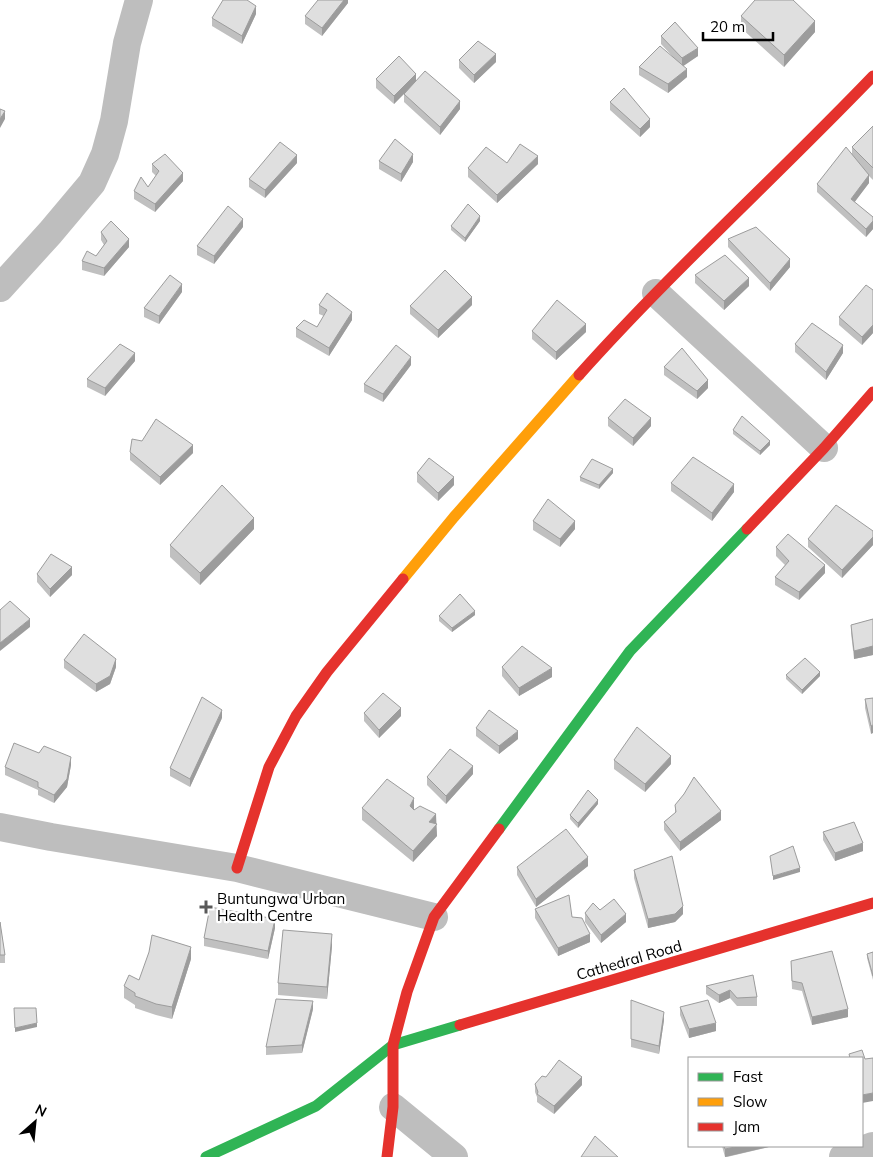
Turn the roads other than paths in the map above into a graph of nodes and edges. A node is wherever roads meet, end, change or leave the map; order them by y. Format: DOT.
graph roads {
  1 [pos="140,0"];
  2 [pos="873,76"];
  3 [pos="0,288"];
  4 [pos="656,293"];
  5 [pos="869,403"];
  6 [pos="824,448"];
  7 [pos="0,827"];
  8 [pos="237,868"];
  9 [pos="873,903"];
  10 [pos="434,917"];
  11 [pos="393,1045"];
  12 [pos="393,1108"];
  13 [pos="873,1146"];
  14 [pos="206,1157"];
  15 [pos="387,1157"];
  16 [pos="454,1157"];
  17 [pos="843,1157"];
  1 -- 3 [label="street"];
  2 -- 4 [label="street"];
  4 -- 6 [label="street"];
  4 -- 8 [label="street"];
  5 -- 6 [label="street"];
  6 -- 10 [label="street"];
  7 -- 8 [label="street"];
  8 -- 10 [label="street"];
  9 -- 11 [label="street, Cathedral Road"];
  10 -- 11 [label="street"];
  11 -- 12 [label="street"];
  11 -- 14 [label="street"];
  12 -- 15 [label="street"];
  12 -- 16 [label="street"];
  13 -- 17 [label="street"];
}
